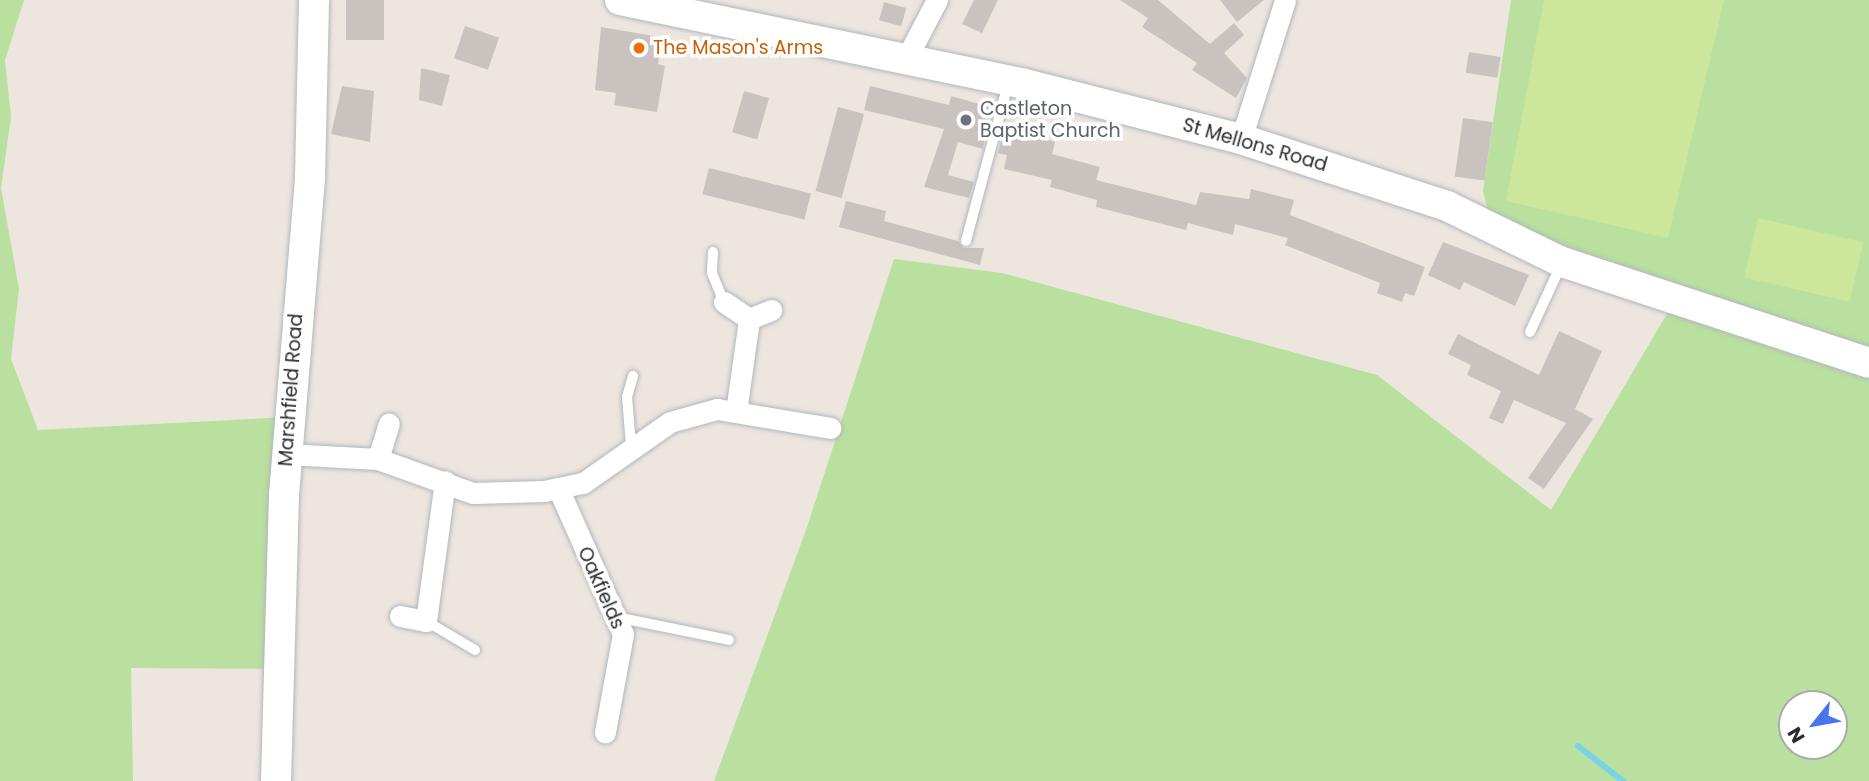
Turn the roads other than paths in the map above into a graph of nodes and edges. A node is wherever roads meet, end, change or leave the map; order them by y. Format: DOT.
graph roads {
  1 [pos="314,0"];
  2 [pos="620,0"];
  3 [pos="937,0"];
  4 [pos="1284,0"];
  5 [pos="906,60"];
  6 [pos="1009,81"];
  7 [pos="1241,139"];
  8 [pos="966,241"];
  9 [pos="713,252"];
  10 [pos="1562,262"];
  11 [pos="724,302"];
  12 [pos="771,310"];
  13 [pos="749,319"];
  14 [pos="1530,332"];
  15 [pos="1869,363"];
  16 [pos="633,376"];
  17 [pos="736,412"];
  18 [pos="389,424"];
  19 [pos="830,428"];
  20 [pos="631,445"];
  21 [pos="286,454"];
  22 [pos="378,459"];
  23 [pos="445,481"];
  24 [pos="558,488"];
  25 [pos="400,616"];
  26 [pos="613,616"];
  27 [pos="426,621"];
  28 [pos="729,640"];
  29 [pos="475,650"];
  30 [pos="606,732"];
  31 [pos="276,781"];
  1 -- 21 [label="street, Marshfield Road"];
  2 -- 5 [label="street, St Mellons Road"];
  3 -- 5 [label="street"];
  4 -- 7 [label="street"];
  5 -- 6 [label="street, St Mellons Road"];
  6 -- 7 [label="street, St Mellons Road"];
  6 -- 8 [label="lane"];
  7 -- 10 [label="street, St Mellons Road"];
  9 -- 11 [label="lane"];
  10 -- 14 [label="lane"];
  10 -- 15 [label="street, St Mellons Road"];
  11 -- 13 [label="street"];
  12 -- 13 [label="street"];
  13 -- 17 [label="street"];
  16 -- 20 [label="lane"];
  17 -- 19 [label="street"];
  17 -- 20 [label="street"];
  18 -- 22 [label="street"];
  20 -- 24 [label="street"];
  21 -- 22 [label="street"];
  21 -- 31 [label="street, Marshfield Road"];
  22 -- 23 [label="street"];
  23 -- 24 [label="street"];
  23 -- 27 [label="street"];
  24 -- 26 [label="street, Oakfields"];
  25 -- 27 [label="street"];
  26 -- 28 [label="lane"];
  26 -- 30 [label="street, Oakfields"];
  27 -- 29 [label="lane"];
}
